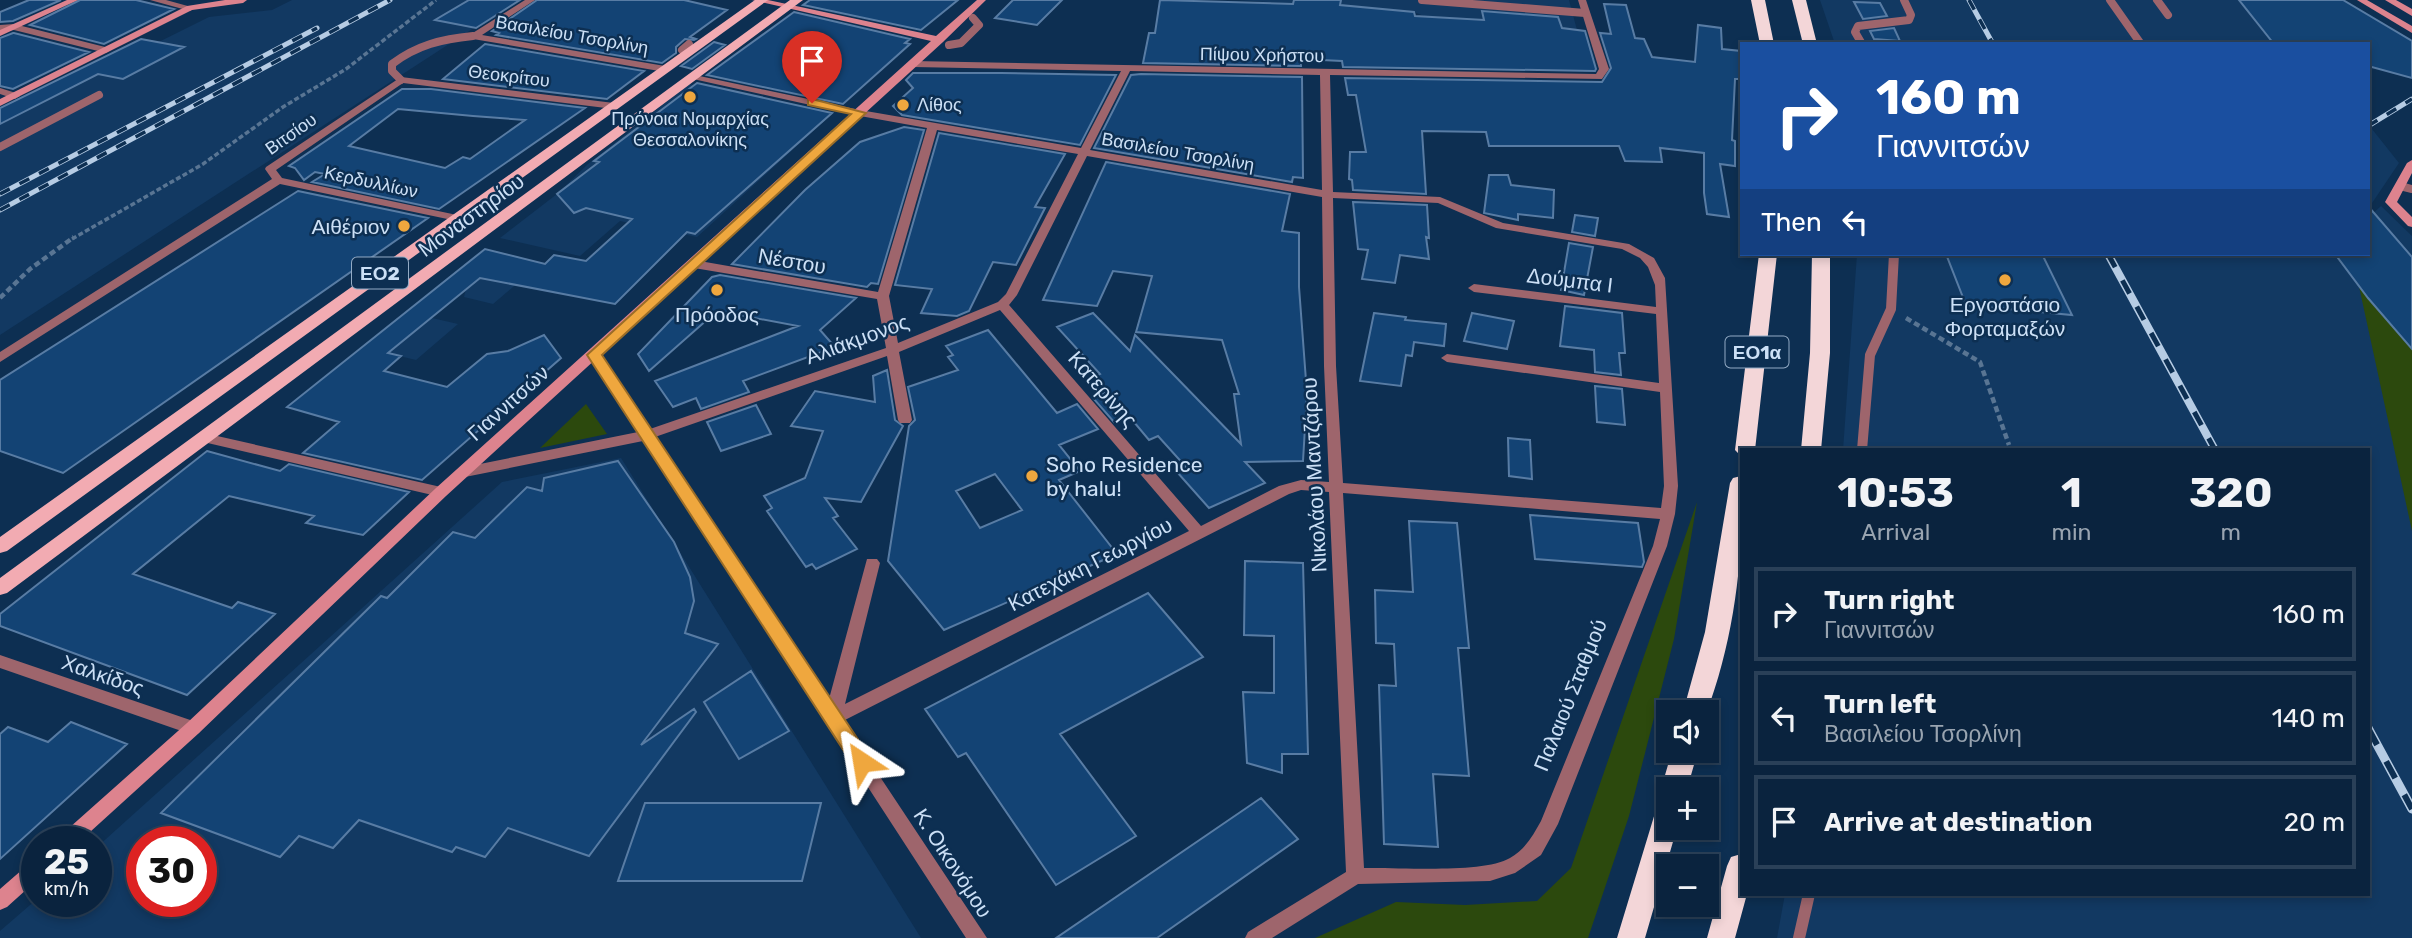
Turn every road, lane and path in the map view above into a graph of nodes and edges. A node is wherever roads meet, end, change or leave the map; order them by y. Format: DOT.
graph roads {
  1 [pos="74,0"];
  2 [pos="154,0"];
  3 [pos="243,0"];
  4 [pos="436,0"];
  5 [pos="531,0"];
  6 [pos="759,0"];
  7 [pos="982,0"];
  8 [pos="1422,0"];
  9 [pos="1582,0"];
  10 [pos="1758,0"];
  11 [pos="1799,0"];
  12 [pos="1903,0"];
  13 [pos="2110,0"];
  14 [pos="2157,0"];
  15 [pos="2361,0"];
  16 [pos="2389,0"];
  17 [pos="1441,1"];
  18 [pos="793,3"];
  19 [pos="190,8"];
  20 [pos="1585,13"];
  21 [pos="2412,13"];
  22 [pos="2168,15"];
  23 [pos="973,19"];
  24 [pos="0,27"];
  25 [pos="14,27"];
  26 [pos="2412,30"];
  27 [pos="0,33"];
  28 [pos="473,36"];
  29 [pos="944,42"];
  30 [pos="1767,42"];
  31 [pos="1810,42"];
  32 [pos="1861,42"];
  33 [pos="2140,42"];
  34 [pos="689,44"];
  35 [pos="106,50"];
  36 [pos="682,50"];
  37 [pos="914,64"];
  38 [pos="1127,68"];
  39 [pos="666,69"];
  40 [pos="1325,72"];
  41 [pos="694,76"];
  42 [pos="401,80"];
  43 [pos="0,91"];
  44 [pos="99,95"];
  45 [pos="15,96"];
  46 [pos="0,103"];
  47 [pos="614,106"];
  48 [pos="860,113"];
  49 [pos="933,126"];
  50 [pos="0,147"];
  51 [pos="1082,153"];
  52 [pos="2412,163"];
  53 [pos="278,180"];
  54 [pos="2406,187"];
  55 [pos="1329,195"];
  56 [pos="457,218"];
  57 [pos="2412,224"];
  58 [pos="1768,256"];
  59 [pos="1821,256"];
  60 [pos="1894,256"];
  61 [pos="1651,261"];
  62 [pos="694,264"];
  63 [pos="1474,288"];
  64 [pos="883,296"];
  65 [pos="0,298"];
  66 [pos="1002,305"];
  67 [pos="1891,309"];
  68 [pos="1662,311"];
  69 [pos="893,350"];
  70 [pos="594,355"];
  71 [pos="0,358"];
  72 [pos="1447,358"];
  73 [pos="1665,388"];
  74 [pos="905,420"];
  75 [pos="648,435"];
  76 [pos="204,438"];
  77 [pos="2010,445"];
  78 [pos="1745,448"];
  79 [pos="1811,448"];
  80 [pos="1862,448"];
  81 [pos="465,472"];
  82 [pos="1336,486"];
  83 [pos="1740,488"];
  84 [pos="442,492"];
  85 [pos="1668,514"];
  86 [pos="1199,533"];
  87 [pos="0,546"];
  88 [pos="872,563"];
  89 [pos="0,588"];
  90 [pos="0,662"];
  91 [pos="1698,700"];
  92 [pos="833,718"];
  93 [pos="193,729"];
  94 [pos="84,826"];
  95 [pos="1660,840"];
  96 [pos="1740,870"];
  97 [pos="1355,876"];
  98 [pos="21,882"];
  99 [pos="1809,896"];
  100 [pos="0,901"];
  101 [pos="977,938"];
  102 [pos="1255,938"];
  103 [pos="1631,938"];
  104 [pos="1721,938"];
  105 [pos="1799,938"];
  1 -- 25 [label="main road"];
  2 -- 19 [label="street"];
  3 -- 19 [label="main road"];
  4 -- 65 [label="path"];
  5 -- 28 [label="street"];
  6 -- 18 [label="main road"];
  6 -- 39 [label="main road, Μοναστηρίου / ΕΟ2"];
  7 -- 29 [label="main road, Γιαννιτσών"];
  8 -- 17 [label="lane"];
  9 -- 20 [label="street"];
  10 -- 30 [label="highway"];
  11 -- 31 [label="highway"];
  12 -- 32 [label="lane"];
  13 -- 33 [label="lane"];
  14 -- 22 [label="lane"];
  15 -- 26 [label="main road"];
  16 -- 21 [label="main road"];
  17 -- 20 [label="lane"];
  18 -- 29 [label="main road"];
  18 -- 41 [label="main road, Μοναστηρίου / ΕΟ2"];
  19 -- 35 [label="main road"];
  20 -- 40 [label="street, Πίψου Χρήστου"];
  23 -- 29 [label="lane"];
  24 -- 25 [label="street"];
  25 -- 27 [label="main road"];
  25 -- 35 [label="street"];
  28 -- 39 [label="street, Βασιλείου Τσορλίνη"];
  28 -- 42 [label="lane"];
  29 -- 37 [label="main road, Γιαννιτσών"];
  34 -- 36 [label="lane"];
  35 -- 45 [label="main road"];
  37 -- 38 [label="street, Πίψου Χρήστου"];
  37 -- 48 [label="main road, Γιαννιτσών"];
  38 -- 40 [label="street, Πίψου Χρήστου"];
  38 -- 51 [label="street"];
  39 -- 47 [label="main road, Μοναστηρίου / ΕΟ2"];
  40 -- 55 [label="street, Νικολάου Μαντζάρου"];
  41 -- 48 [label="street, Βασιλείου Τσορλίνη"];
  41 -- 76 [label="main road, Μοναστηρίου / ΕΟ2"];
  42 -- 47 [label="street, Θεοκρίτου"];
  42 -- 53 [label="street, Βιτσίου"];
  43 -- 45 [label="street"];
  44 -- 50 [label="lane"];
  45 -- 46 [label="main road"];
  47 -- 56 [label="main road, Μοναστηρίου / ΕΟ2"];
  48 -- 49 [label="street, Βασιλείου Τσορλίνη"];
  48 -- 62 [label="main road, Γιαννιτσών"];
  49 -- 51 [label="street, Βασιλείου Τσορλίνη"];
  49 -- 64 [label="street"];
  51 -- 55 [label="street, Βασιλείου Τσορλίνη"];
  51 -- 66 [label="street"];
  52 -- 54 [label="main road"];
  53 -- 56 [label="street, Κερδυλλίων"];
  53 -- 71 [label="street, Βιτσίου"];
  54 -- 57 [label="main road"];
  55 -- 61 [label="street, Βασιλείου Τσορλίνη"];
  55 -- 82 [label="street, Νικολάου Μαντζάρου"];
  56 -- 87 [label="main road, Μοναστηρίου / ΕΟ2"];
  58 -- 78 [label="highway, ΕΟ1α"];
  59 -- 79 [label="highway, ΕΟ1α"];
  60 -- 67 [label="lane"];
  61 -- 68 [label="street, Παλαιού Σταθμού"];
  62 -- 64 [label="street, Νέστου"];
  62 -- 70 [label="main road, Γιαννιτσών"];
  63 -- 68 [label="street, Δούμπα Ι"];
  64 -- 69 [label="street"];
  66 -- 69 [label="street, Αλιάκμονος"];
  66 -- 86 [label="street, Κατερίνης"];
  67 -- 77 [label="path"];
  67 -- 80 [label="lane"];
  68 -- 73 [label="street, Παλαιού Σταθμού"];
  69 -- 74 [label="street"];
  69 -- 75 [label="street, Αλιάκμονος"];
  70 -- 75 [label="street, Κ. Οικονόμου"];
  70 -- 81 [label="main road, Γιαννιτσών"];
  72 -- 73 [label="street"];
  73 -- 85 [label="street, Παλαιού Σταθμού"];
  75 -- 81 [label="street, Αλιάκμονος"];
  75 -- 92 [label="street, Κ. Οικονόμου"];
  76 -- 84 [label="street"];
  76 -- 89 [label="main road, Μοναστηρίου / ΕΟ2"];
  81 -- 84 [label="main road, Γιαννιτσών"];
  82 -- 85 [label="street, Κατεχάκη Γεωργίου"];
  82 -- 86 [label="street, Κατεχάκη Γεωργίου"];
  82 -- 97 [label="street, Νικολάου Μαντζάρου"];
  83 -- 91 [label="highway"];
  84 -- 93 [label="main road, Γιαννιτσών"];
  85 -- 97 [label="street, Παλαιού Σταθμού"];
  86 -- 92 [label="street, Κατεχάκη Γεωργίου"];
  88 -- 92 [label="street"];
  90 -- 93 [label="street, Χαλκίδος"];
  92 -- 101 [label="street, Κ. Οικονόμου"];
  93 -- 94 [label="main road, Γιαννιτσών"];
  95 -- 103 [label="highway"];
  96 -- 104 [label="highway"];
  97 -- 102 [label="street"];
  98 -- 100 [label="main road"];
  99 -- 105 [label="lane"];
}
